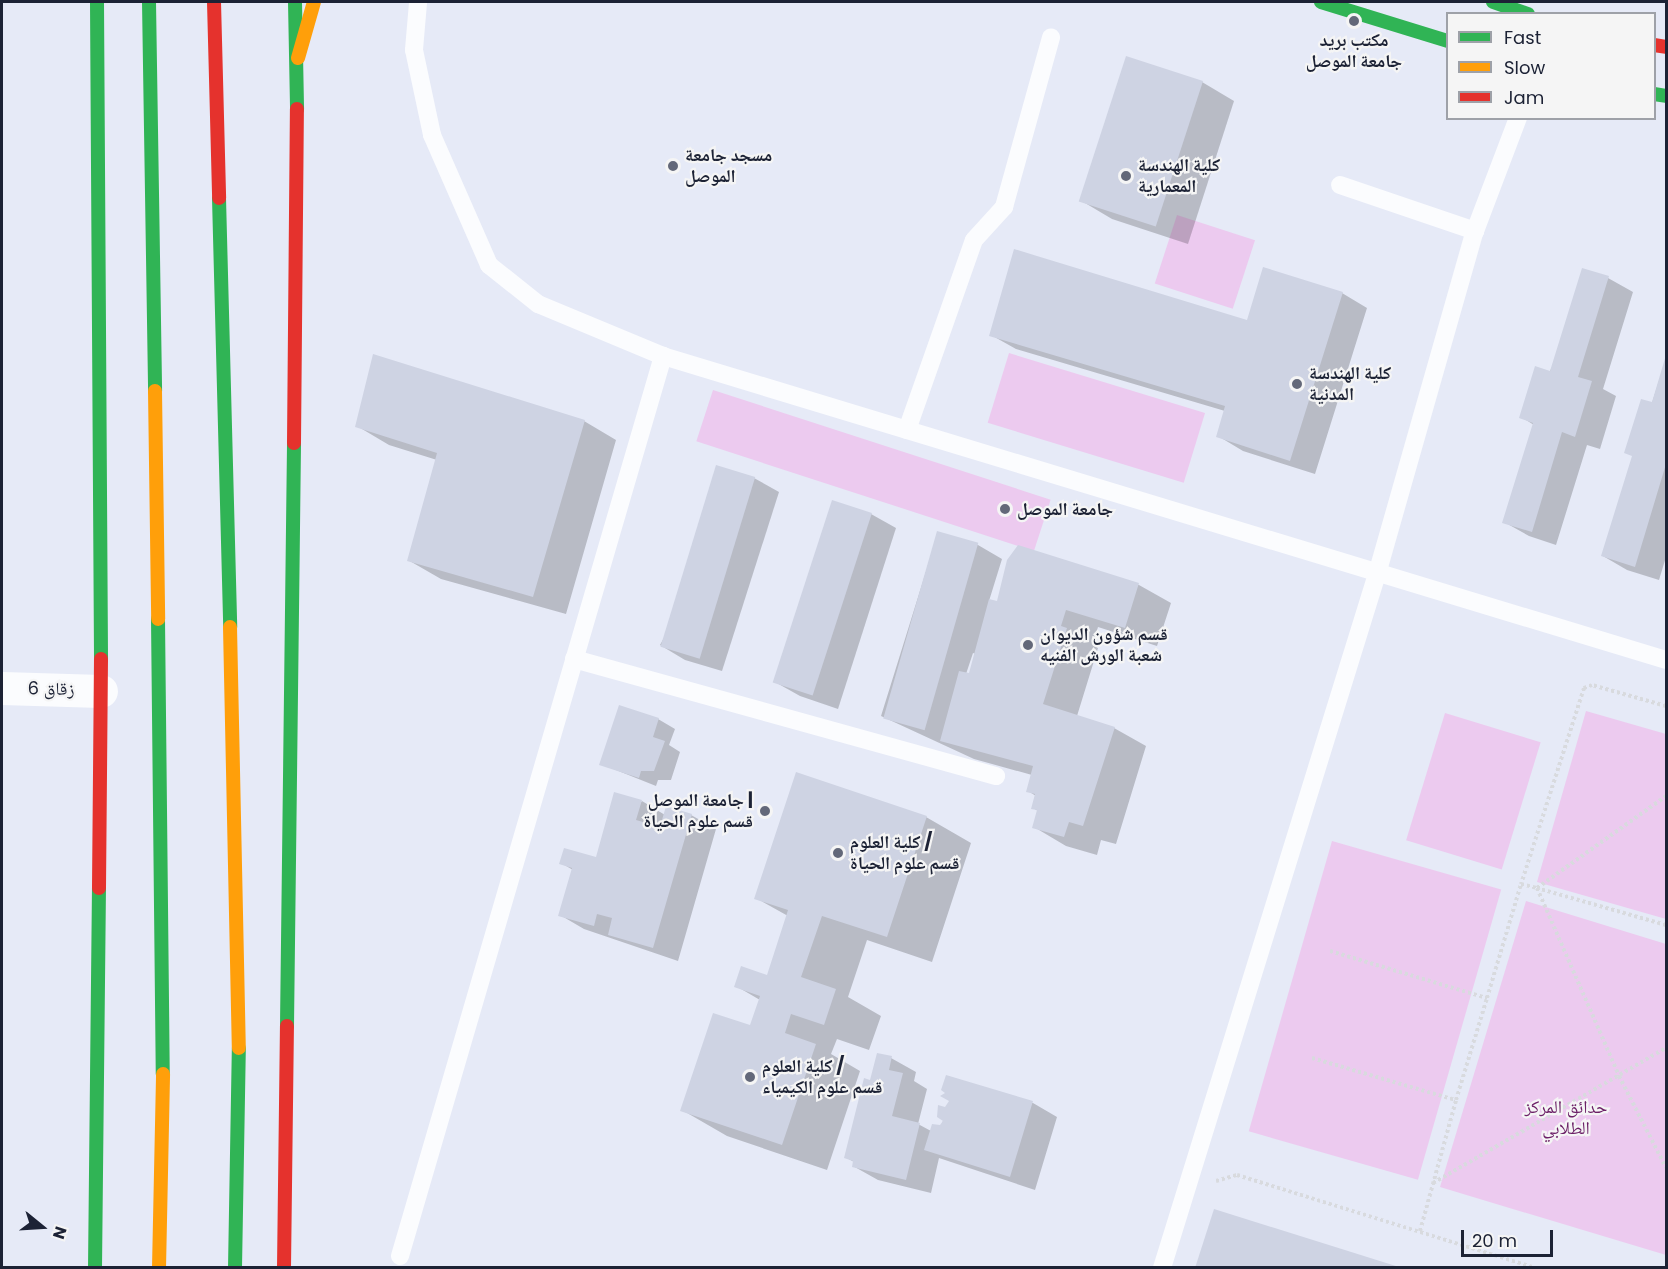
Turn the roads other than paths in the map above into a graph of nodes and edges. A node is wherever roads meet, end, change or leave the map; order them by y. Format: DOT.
graph roads {
  1 [pos="97,2"];
  2 [pos="149,2"];
  3 [pos="214,2"];
  4 [pos="295,2"];
  5 [pos="314,2"];
  6 [pos="1322,2"];
  7 [pos="1493,2"];
  8 [pos="418,3"];
  9 [pos="1522,12"];
  10 [pos="1052,37"];
  11 [pos="1446,40"];
  12 [pos="298,58"];
  13 [pos="1517,120"];
  14 [pos="1340,185"];
  15 [pos="1475,231"];
  16 [pos="663,356"];
  17 [pos="908,430"];
  18 [pos="1377,574"];
  19 [pos="574,659"];
  20 [pos="1666,660"];
  21 [pos="2,688"];
  22 [pos="101,691"];
  23 [pos="996,776"];
  24 [pos="400,1256"];
  25 [pos="95,1268"];
  26 [pos="159,1268"];
  27 [pos="235,1268"];
  28 [pos="284,1268"];
  29 [pos="1162,1268"];
  1 -- 22 [label="main road"];
  2 -- 26 [label="main road"];
  3 -- 27 [label="main road"];
  4 -- 12 [label="main road"];
  5 -- 12 [label="main road"];
  6 -- 11 [label="main road"];
  7 -- 9 [label="main road"];
  8 -- 16 [label="lane"];
  10 -- 17 [label="lane"];
  12 -- 28 [label="main road"];
  13 -- 15 [label="lane"];
  14 -- 15 [label="lane"];
  15 -- 18 [label="lane"];
  16 -- 17 [label="lane"];
  16 -- 19 [label="lane"];
  17 -- 18 [label="lane"];
  18 -- 20 [label="lane"];
  18 -- 29 [label="lane"];
  19 -- 23 [label="lane"];
  19 -- 24 [label="lane"];
  21 -- 22 [label="street, زقاق 6"];
  22 -- 25 [label="main road"];
}
